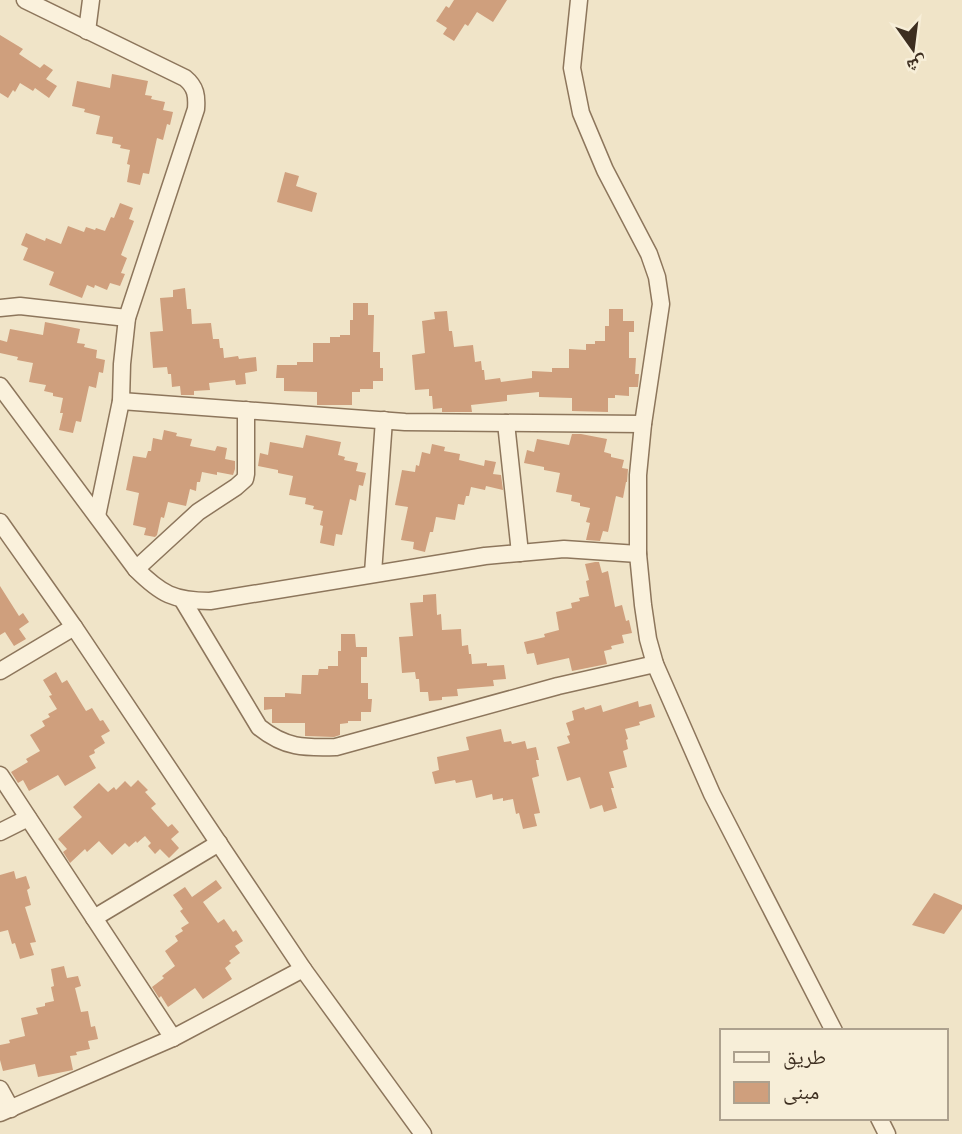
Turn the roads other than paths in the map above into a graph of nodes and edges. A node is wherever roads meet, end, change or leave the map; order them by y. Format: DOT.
graph roads {
  1 [pos="25,0"];
  2 [pos="91,0"];
  3 [pos="579,0"];
  4 [pos="87,31"];
  5 [pos="0,308"];
  6 [pos="127,318"];
  7 [pos="0,386"];
  8 [pos="121,401"];
  9 [pos="246,410"];
  10 [pos="384,420"];
  11 [pos="506,423"];
  12 [pos="643,424"];
  13 [pos="97,516"];
  14 [pos="0,522"];
  15 [pos="520,553"];
  16 [pos="638,554"];
  17 [pos="136,569"];
  18 [pos="373,573"];
  19 [pos="182,599"];
  20 [pos="74,627"];
  21 [pos="655,664"];
  22 [pos="0,671"];
  23 [pos="0,775"];
  24 [pos="28,818"];
  25 [pos="0,832"];
  26 [pos="219,842"];
  27 [pos="94,918"];
  28 [pos="303,969"];
  29 [pos="833,1029"];
  30 [pos="173,1038"];
  31 [pos="0,1089"];
  32 [pos="5,1111"];
  33 [pos="423,1134"];
  1 -- 4 [label="street"];
  2 -- 4 [label="street"];
  3 -- 12 [label="street"];
  4 -- 6 [label="street"];
  5 -- 6 [label="street"];
  6 -- 8 [label="street"];
  7 -- 13 [label="street"];
  8 -- 9 [label="street"];
  8 -- 13 [label="street"];
  9 -- 10 [label="street"];
  9 -- 17 [label="street"];
  10 -- 11 [label="street"];
  10 -- 18 [label="street"];
  11 -- 12 [label="street"];
  11 -- 15 [label="street"];
  12 -- 16 [label="street"];
  13 -- 17 [label="street"];
  14 -- 20 [label="street"];
  15 -- 16 [label="street"];
  15 -- 18 [label="street"];
  16 -- 21 [label="street"];
  17 -- 19 [label="street"];
  18 -- 19 [label="street"];
  19 -- 21 [label="street"];
  20 -- 22 [label="street"];
  20 -- 26 [label="street"];
  21 -- 29 [label="street"];
  23 -- 24 [label="street"];
  24 -- 25 [label="street"];
  24 -- 27 [label="street"];
  26 -- 27 [label="street"];
  26 -- 28 [label="street"];
  27 -- 30 [label="street"];
  28 -- 30 [label="street"];
  28 -- 33 [label="street"];
  30 -- 32 [label="street"];
  31 -- 32 [label="street"];
}
